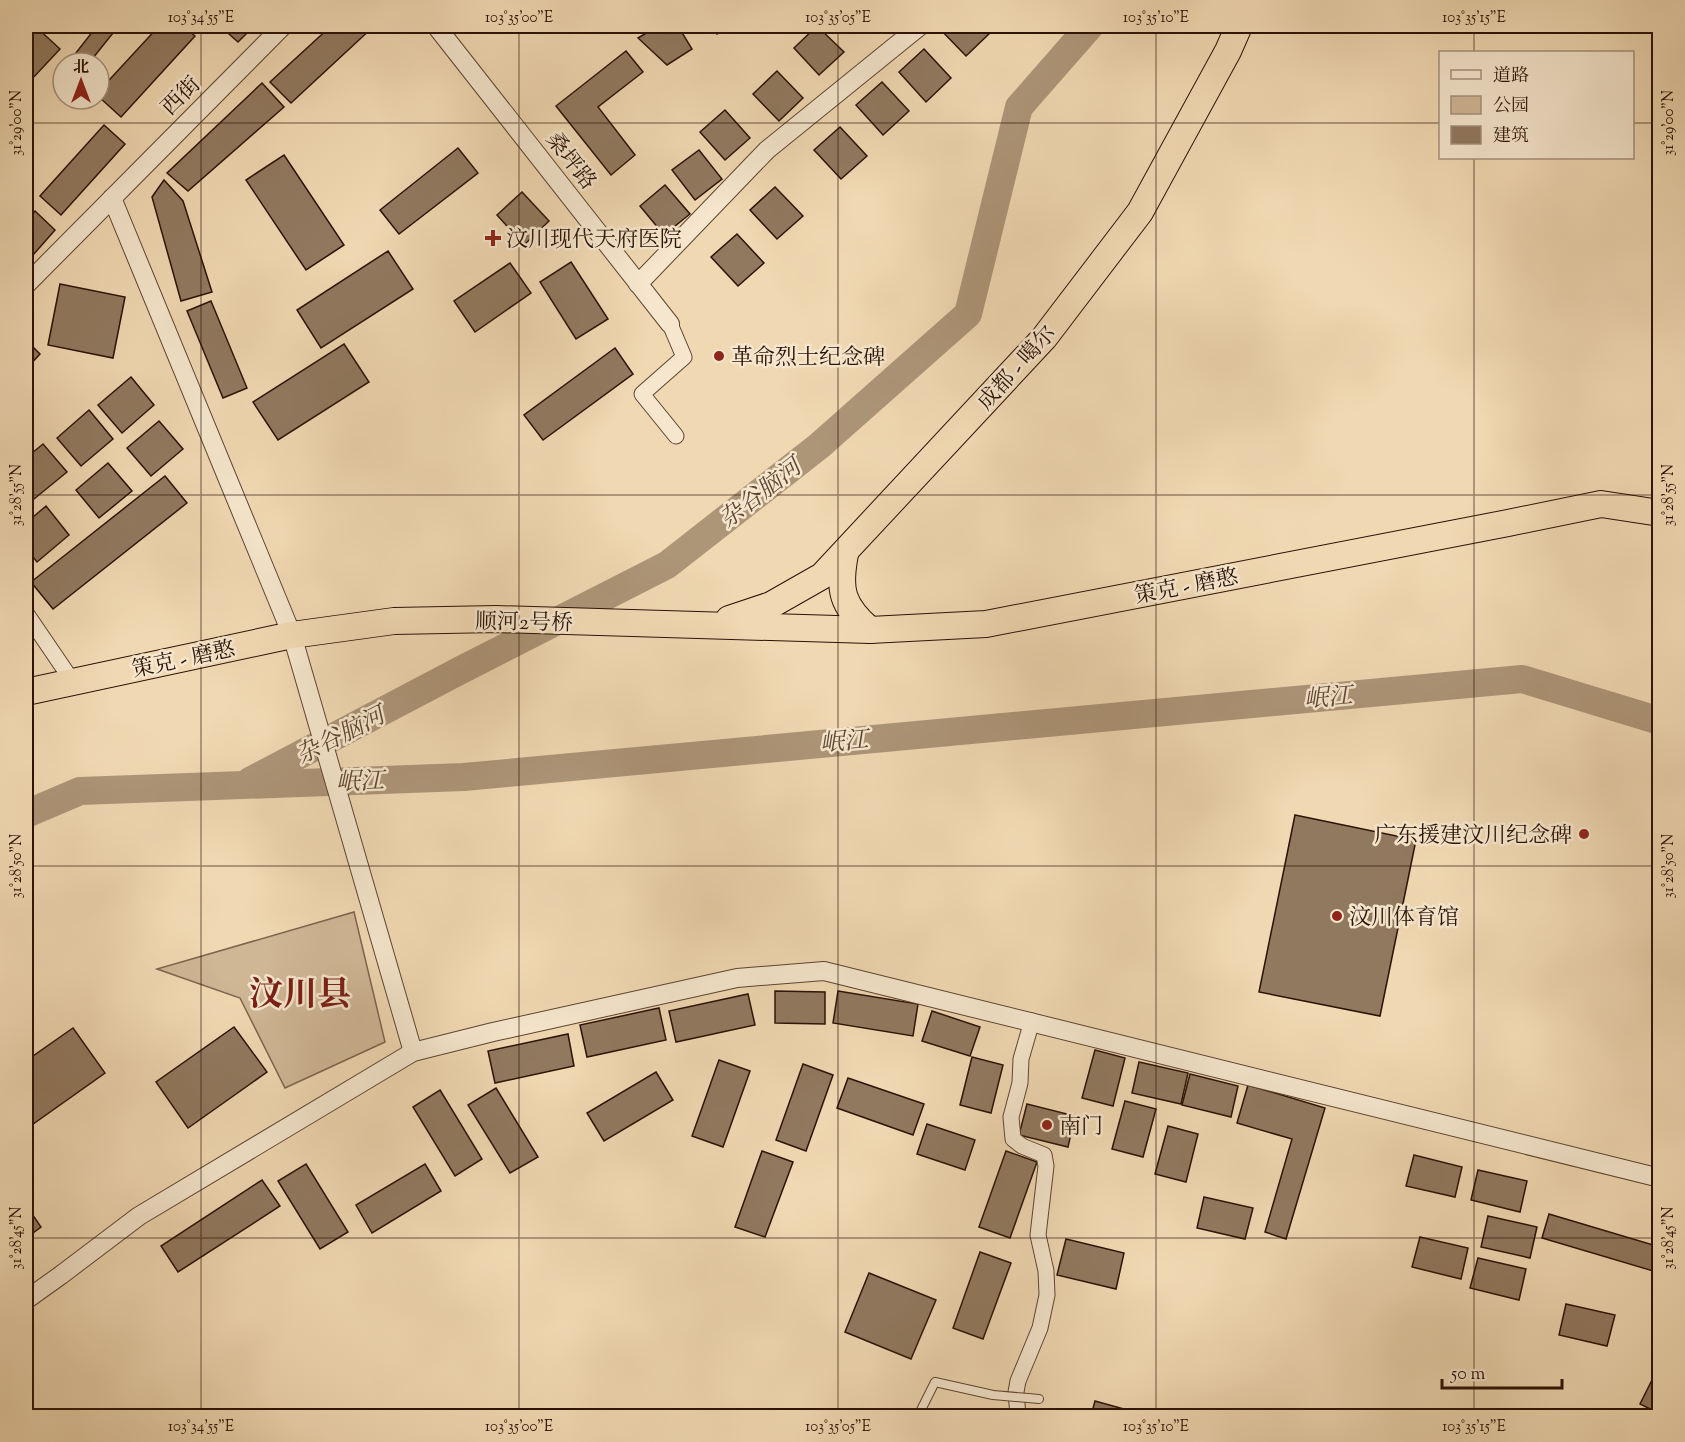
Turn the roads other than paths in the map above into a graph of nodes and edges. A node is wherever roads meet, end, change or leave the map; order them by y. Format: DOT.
graph roads {
  1 [pos="283,26"];
  2 [pos="436,26"];
  3 [pos="920,26"];
  4 [pos="1239,26"];
  5 [pos="112,198"];
  6 [pos="638,284"];
  7 [pos="26,285"];
  8 [pos="670,324"];
  9 [pos="676,436"];
  10 [pos="1659,513"];
  11 [pos="838,560"];
  12 [pos="26,613"];
  13 [pos="709,625"];
  14 [pos="341,629"];
  15 [pos="870,630"];
  16 [pos="291,635"];
  17 [pos="73,682"];
  18 [pos="26,692"];
  19 [pos="1032,1022"];
  20 [pos="414,1053"];
  21 [pos="1659,1178"];
  22 [pos="26,1300"];
  23 [pos="1039,1399"];
  24 [pos="922,1416"];
  25 [pos="1018,1416"];
  1 -- 5 [label="street, 西街"];
  2 -- 6 [label="street, 桑坪路"];
  3 -- 6 [label="street"];
  4 -- 11 [label="highway, 成都 - 噶尔"];
  5 -- 7 [label="street, 西街"];
  5 -- 16 [label="street"];
  6 -- 8 [label="street, 桑坪路"];
  8 -- 9 [label="street"];
  10 -- 15 [label="highway, 策克 - 磨憨"];
  11 -- 13 [label="highway, 成都 - 噶尔"];
  11 -- 15 [label="highway"];
  12 -- 17 [label="street"];
  13 -- 14 [label="highway, 顺河2号桥"];
  13 -- 15 [label="highway, 策克 - 磨憨"];
  14 -- 16 [label="highway, 策克 - 磨憨"];
  16 -- 17 [label="highway, 策克 - 磨憨"];
  16 -- 20 [label="street"];
  17 -- 18 [label="highway, 策克 - 磨憨"];
  19 -- 20 [label="street"];
  19 -- 21 [label="street"];
  19 -- 25 [label="street"];
  20 -- 22 [label="street"];
  23 -- 24 [label="lane, bridge"];
}
